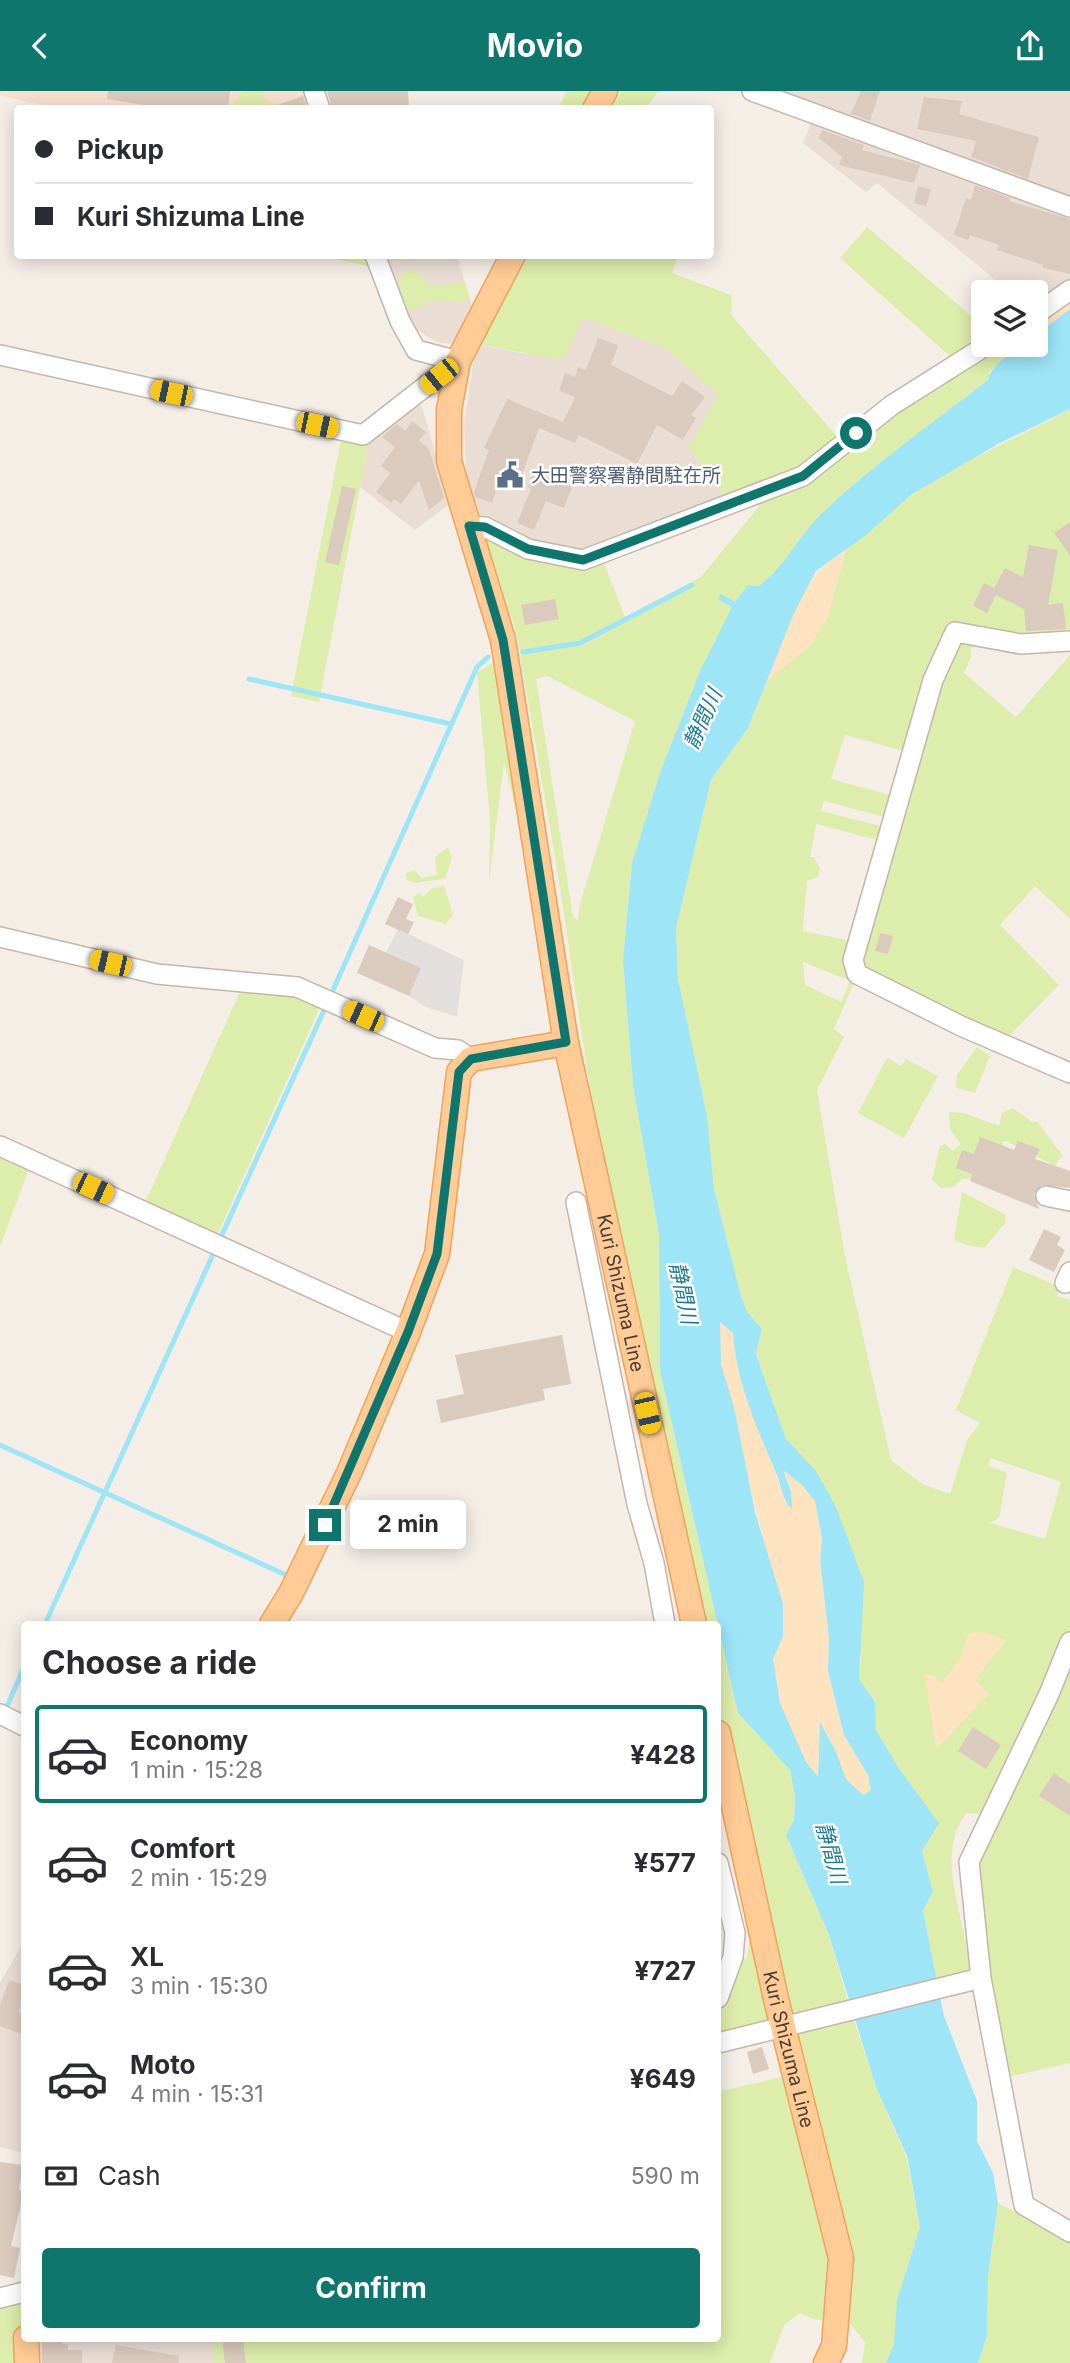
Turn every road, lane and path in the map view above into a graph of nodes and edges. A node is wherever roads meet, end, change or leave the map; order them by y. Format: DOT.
graph roads {
  1 [pos="752,91"];
  2 [pos="1070,207"];
  3 [pos="377,259"];
  4 [pos="511,259"];
  5 [pos="1070,290"];
  6 [pos="1048,306"];
  7 [pos="0,355"];
  8 [pos="971,355"];
  9 [pos="458,361"];
  10 [pos="469,526"];
  11 [pos="1070,641"];
  12 [pos="0,937"];
  13 [pos="566,1042"];
  14 [pos="471,1059"];
  15 [pos="1070,1073"];
  16 [pos="0,1146"];
  17 [pos="1046,1196"];
  18 [pos="1070,1201"];
  19 [pos="576,1202"];
  20 [pos="408,1332"];
  21 [pos="274,1621"];
  22 [pos="664,1621"];
  23 [pos="693,1621"];
  24 [pos="1070,1642"];
  25 [pos="721,1747"];
  26 [pos="721,1875"];
  27 [pos="981,1979"];
  28 [pos="721,1990"];
  29 [pos="783,2026"];
  30 [pos="721,2042"];
  31 [pos="1070,2232"];
  32 [pos="21,2293"];
  33 [pos="0,2298"];
  34 [pos="26,2342"];
  35 [pos="27,2363"];
  36 [pos="826,2363"];
  1 -- 2 [label="street"];
  3 -- 9 [label="street"];
  4 -- 9 [label="main road, Kuri Shizuma Line"];
  5 -- 6 [label="street"];
  7 -- 9 [label="street"];
  8 -- 10 [label="street"];
  9 -- 10 [label="main road, Kuri Shizuma Line"];
  10 -- 13 [label="main road, Kuri Shizuma Line"];
  11 -- 15 [label="street"];
  12 -- 14 [label="street"];
  13 -- 14 [label="main road"];
  13 -- 23 [label="main road, Kuri Shizuma Line"];
  14 -- 20 [label="main road"];
  16 -- 20 [label="street"];
  17 -- 18 [label="street"];
  19 -- 22 [label="street"];
  20 -- 21 [label="main road"];
  24 -- 27 [label="street"];
  25 -- 29 [label="main road, Kuri Shizuma Line"];
  26 -- 28 [label="street"];
  27 -- 29 [label="street"];
  27 -- 31 [label="street"];
  29 -- 30 [label="street"];
  29 -- 36 [label="main road, Kuri Shizuma Line"];
  32 -- 33 [label="street"];
  34 -- 35 [label="main road"];
}
